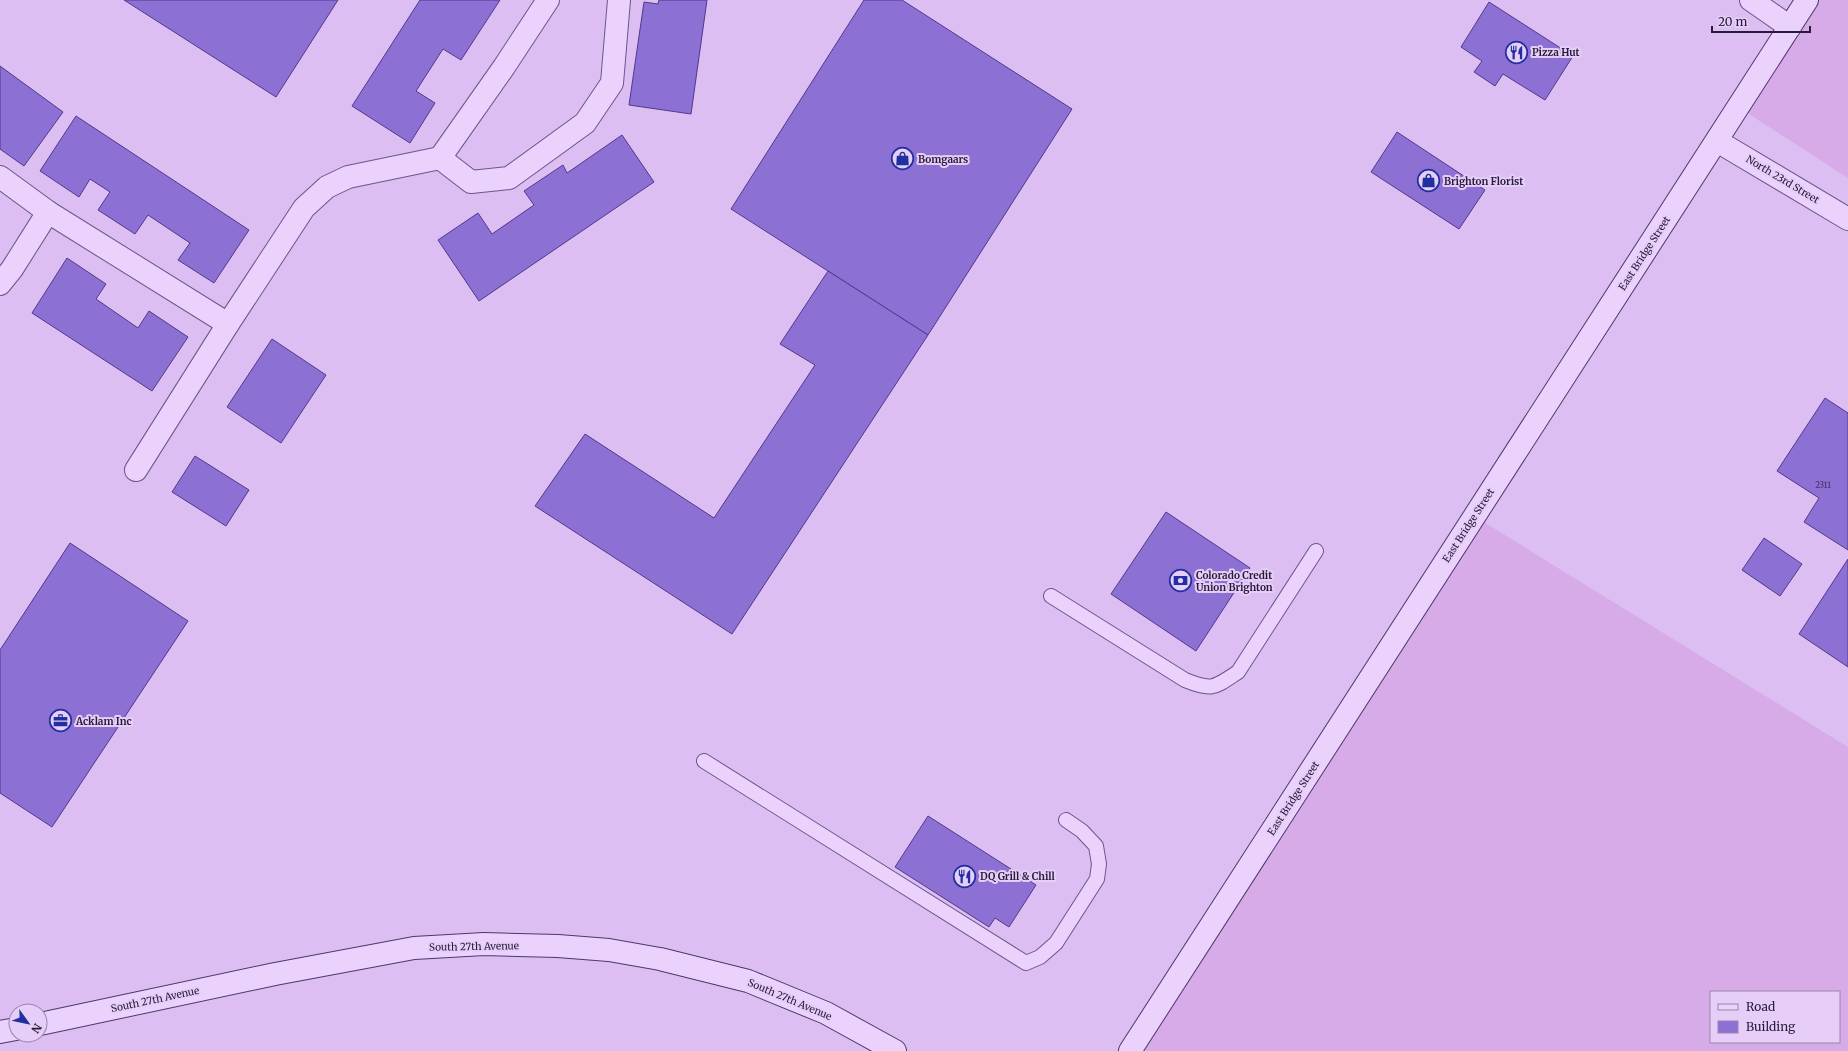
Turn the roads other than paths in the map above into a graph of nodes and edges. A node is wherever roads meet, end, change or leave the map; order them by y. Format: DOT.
graph roads {
  1 [pos="548,0"];
  2 [pos="618,0"];
  3 [pos="1751,0"];
  4 [pos="1807,0"];
  5 [pos="1790,27"];
  6 [pos="1717,141"];
  7 [pos="440,158"];
  8 [pos="0,177"];
  9 [pos="48,212"];
  10 [pos="1848,218"];
  11 [pos="0,284"];
  12 [pos="228,324"];
  13 [pos="136,470"];
  14 [pos="1316,551"];
  15 [pos="1051,596"];
  16 [pos="704,761"];
  17 [pos="1066,820"];
  18 [pos="48,1022"];
  19 [pos="895,1051"];
  20 [pos="1130,1051"];
  1 -- 7 [label="main road"];
  2 -- 7 [label="main road"];
  3 -- 5 [label="main road"];
  4 -- 5 [label="main road, East Bridge Street"];
  5 -- 6 [label="main road, East Bridge Street"];
  6 -- 10 [label="main road, North 23rd Street"];
  6 -- 20 [label="main road, East Bridge Street"];
  7 -- 12 [label="main road"];
  8 -- 9 [label="main road"];
  9 -- 11 [label="main road"];
  9 -- 12 [label="main road"];
  12 -- 13 [label="main road"];
  14 -- 15 [label="lane"];
  16 -- 17 [label="lane"];
  18 -- 19 [label="main road, South 27th Avenue"];
}
